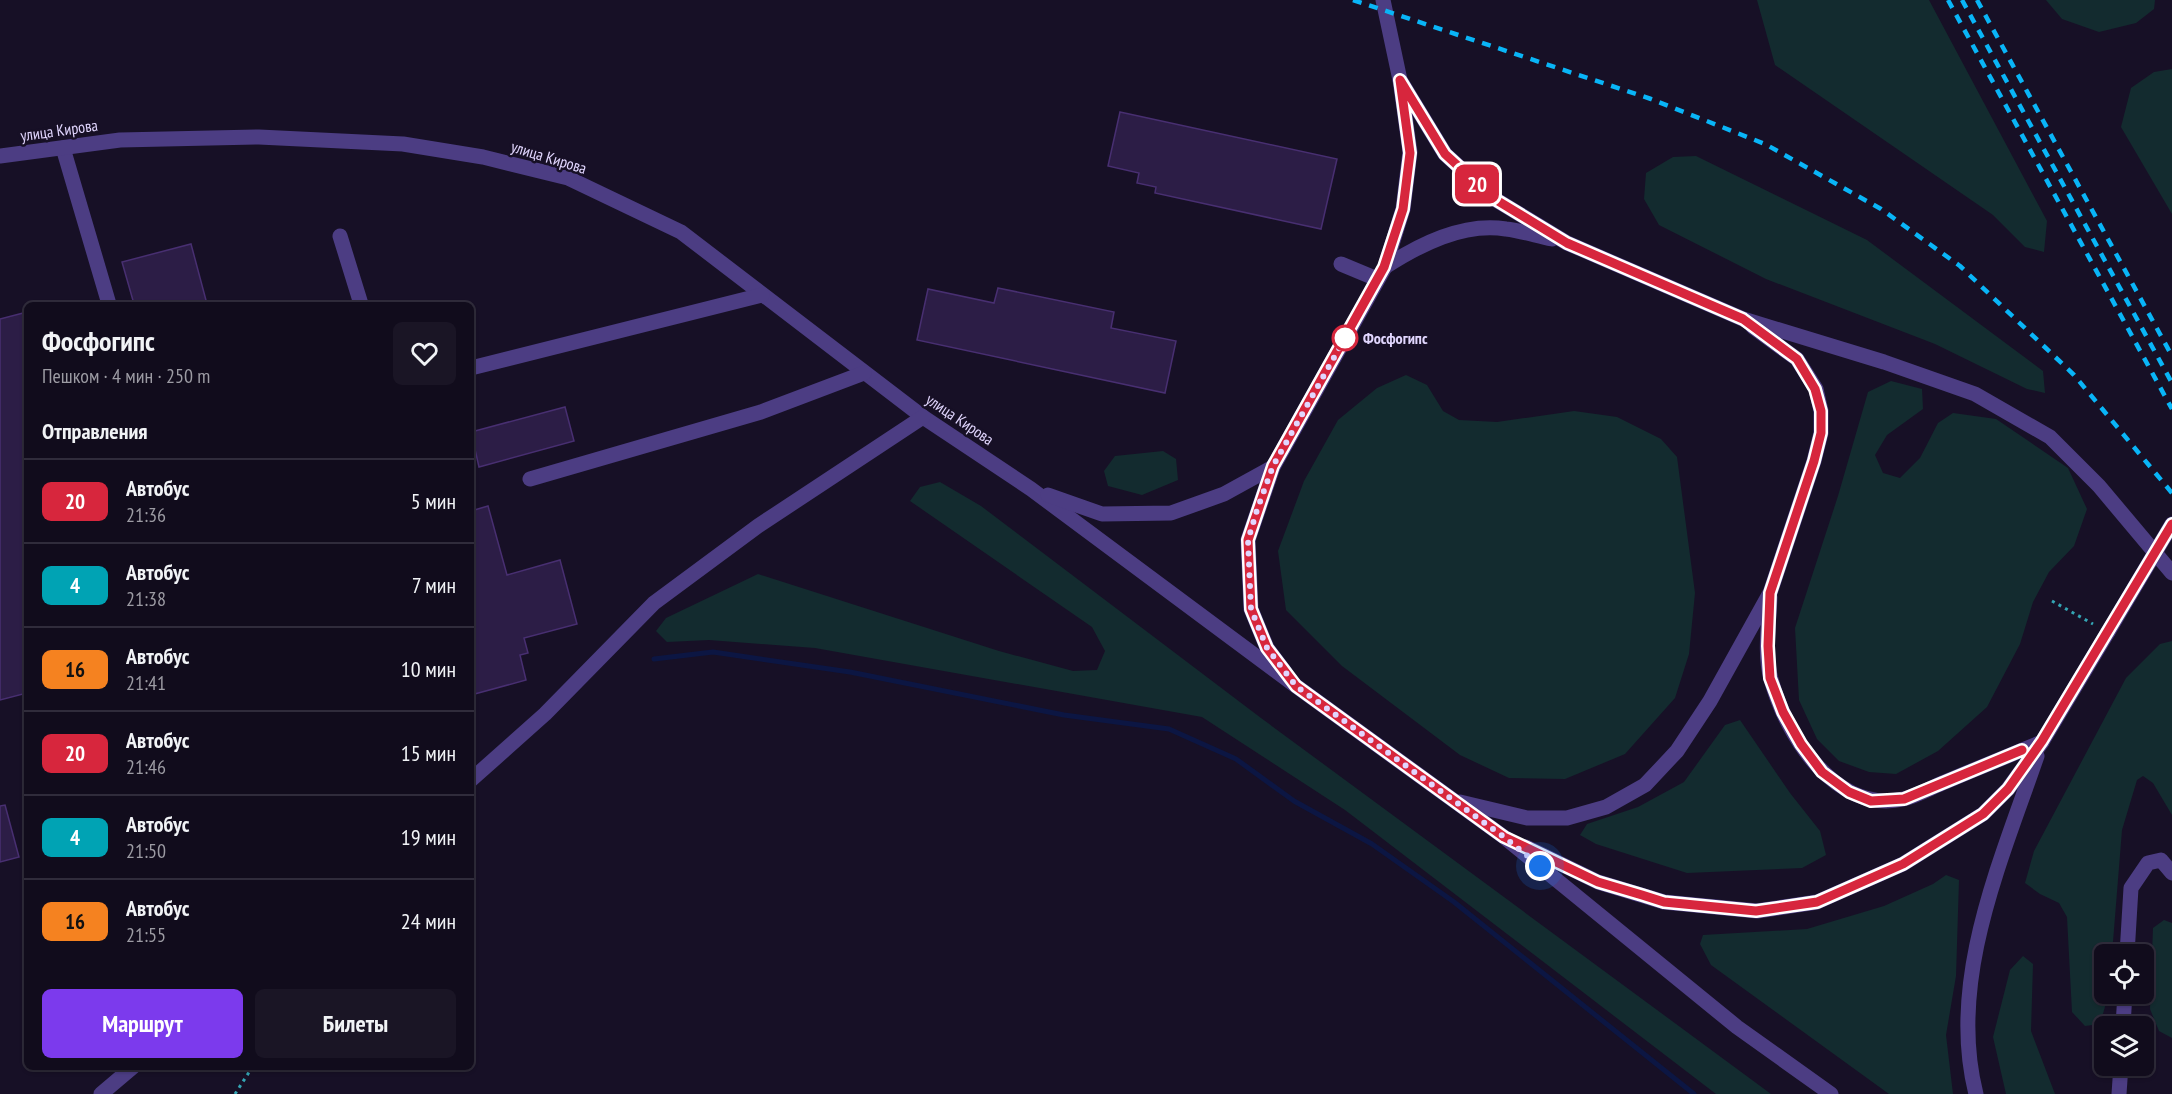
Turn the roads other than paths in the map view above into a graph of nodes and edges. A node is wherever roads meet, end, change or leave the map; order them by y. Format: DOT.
graph roads {
  1 [pos="1383,0"];
  2 [pos="1400,80"];
  3 [pos="63,147"];
  4 [pos="0,156"];
  5 [pos="340,236"];
  6 [pos="1567,243"];
  7 [pos="1341,264"];
  8 [pos="1381,273"];
  9 [pos="762,295"];
  10 [pos="108,302"];
  11 [pos="360,302"];
  12 [pos="1743,319"];
  13 [pos="474,367"];
  14 [pos="864,374"];
  15 [pos="923,417"];
  16 [pos="1273,466"];
  17 [pos="530,479"];
  18 [pos="1031,489"];
  19 [pos="2172,524"];
  20 [pos="2172,573"];
  21 [pos="1770,593"];
  22 [pos="1296,686"];
  23 [pos="2042,741"];
  24 [pos="474,777"];
  25 [pos="1454,800"];
  26 [pos="1504,837"];
  27 [pos="2172,873"];
  28 [pos="2128,944"];
  29 [pos="129,1070"];
  30 [pos="2120,1076"];
  31 [pos="101,1094"];
  32 [pos="1832,1094"];
  33 [pos="1976,1094"];
  34 [pos="2119,1094"];
  1 -- 2 [label="street"];
  2 -- 6 [label="street"];
  2 -- 8 [label="street"];
  3 -- 4 [label="street, улица Кирова"];
  3 -- 9 [label="street, улица Кирова"];
  3 -- 10 [label="street"];
  5 -- 11 [label="street"];
  6 -- 8 [label="street"];
  6 -- 12 [label="street"];
  7 -- 8 [label="street"];
  8 -- 16 [label="street"];
  9 -- 13 [label="street"];
  9 -- 14 [label="street, улица Кирова"];
  12 -- 20 [label="street"];
  12 -- 21 [label="street"];
  14 -- 15 [label="street, улица Кирова"];
  14 -- 17 [label="street"];
  15 -- 18 [label="street, улица Кирова"];
  15 -- 24 [label="street"];
  16 -- 18 [label="street"];
  16 -- 22 [label="street"];
  18 -- 22 [label="street"];
  19 -- 23 [label="street, bridge"];
  21 -- 23 [label="street"];
  21 -- 25 [label="street"];
  22 -- 25 [label="street"];
  23 -- 26 [label="street"];
  23 -- 33 [label="street"];
  25 -- 26 [label="street"];
  26 -- 32 [label="street"];
  27 -- 28 [label="street"];
  29 -- 31 [label="street"];
  30 -- 34 [label="street"];
}
